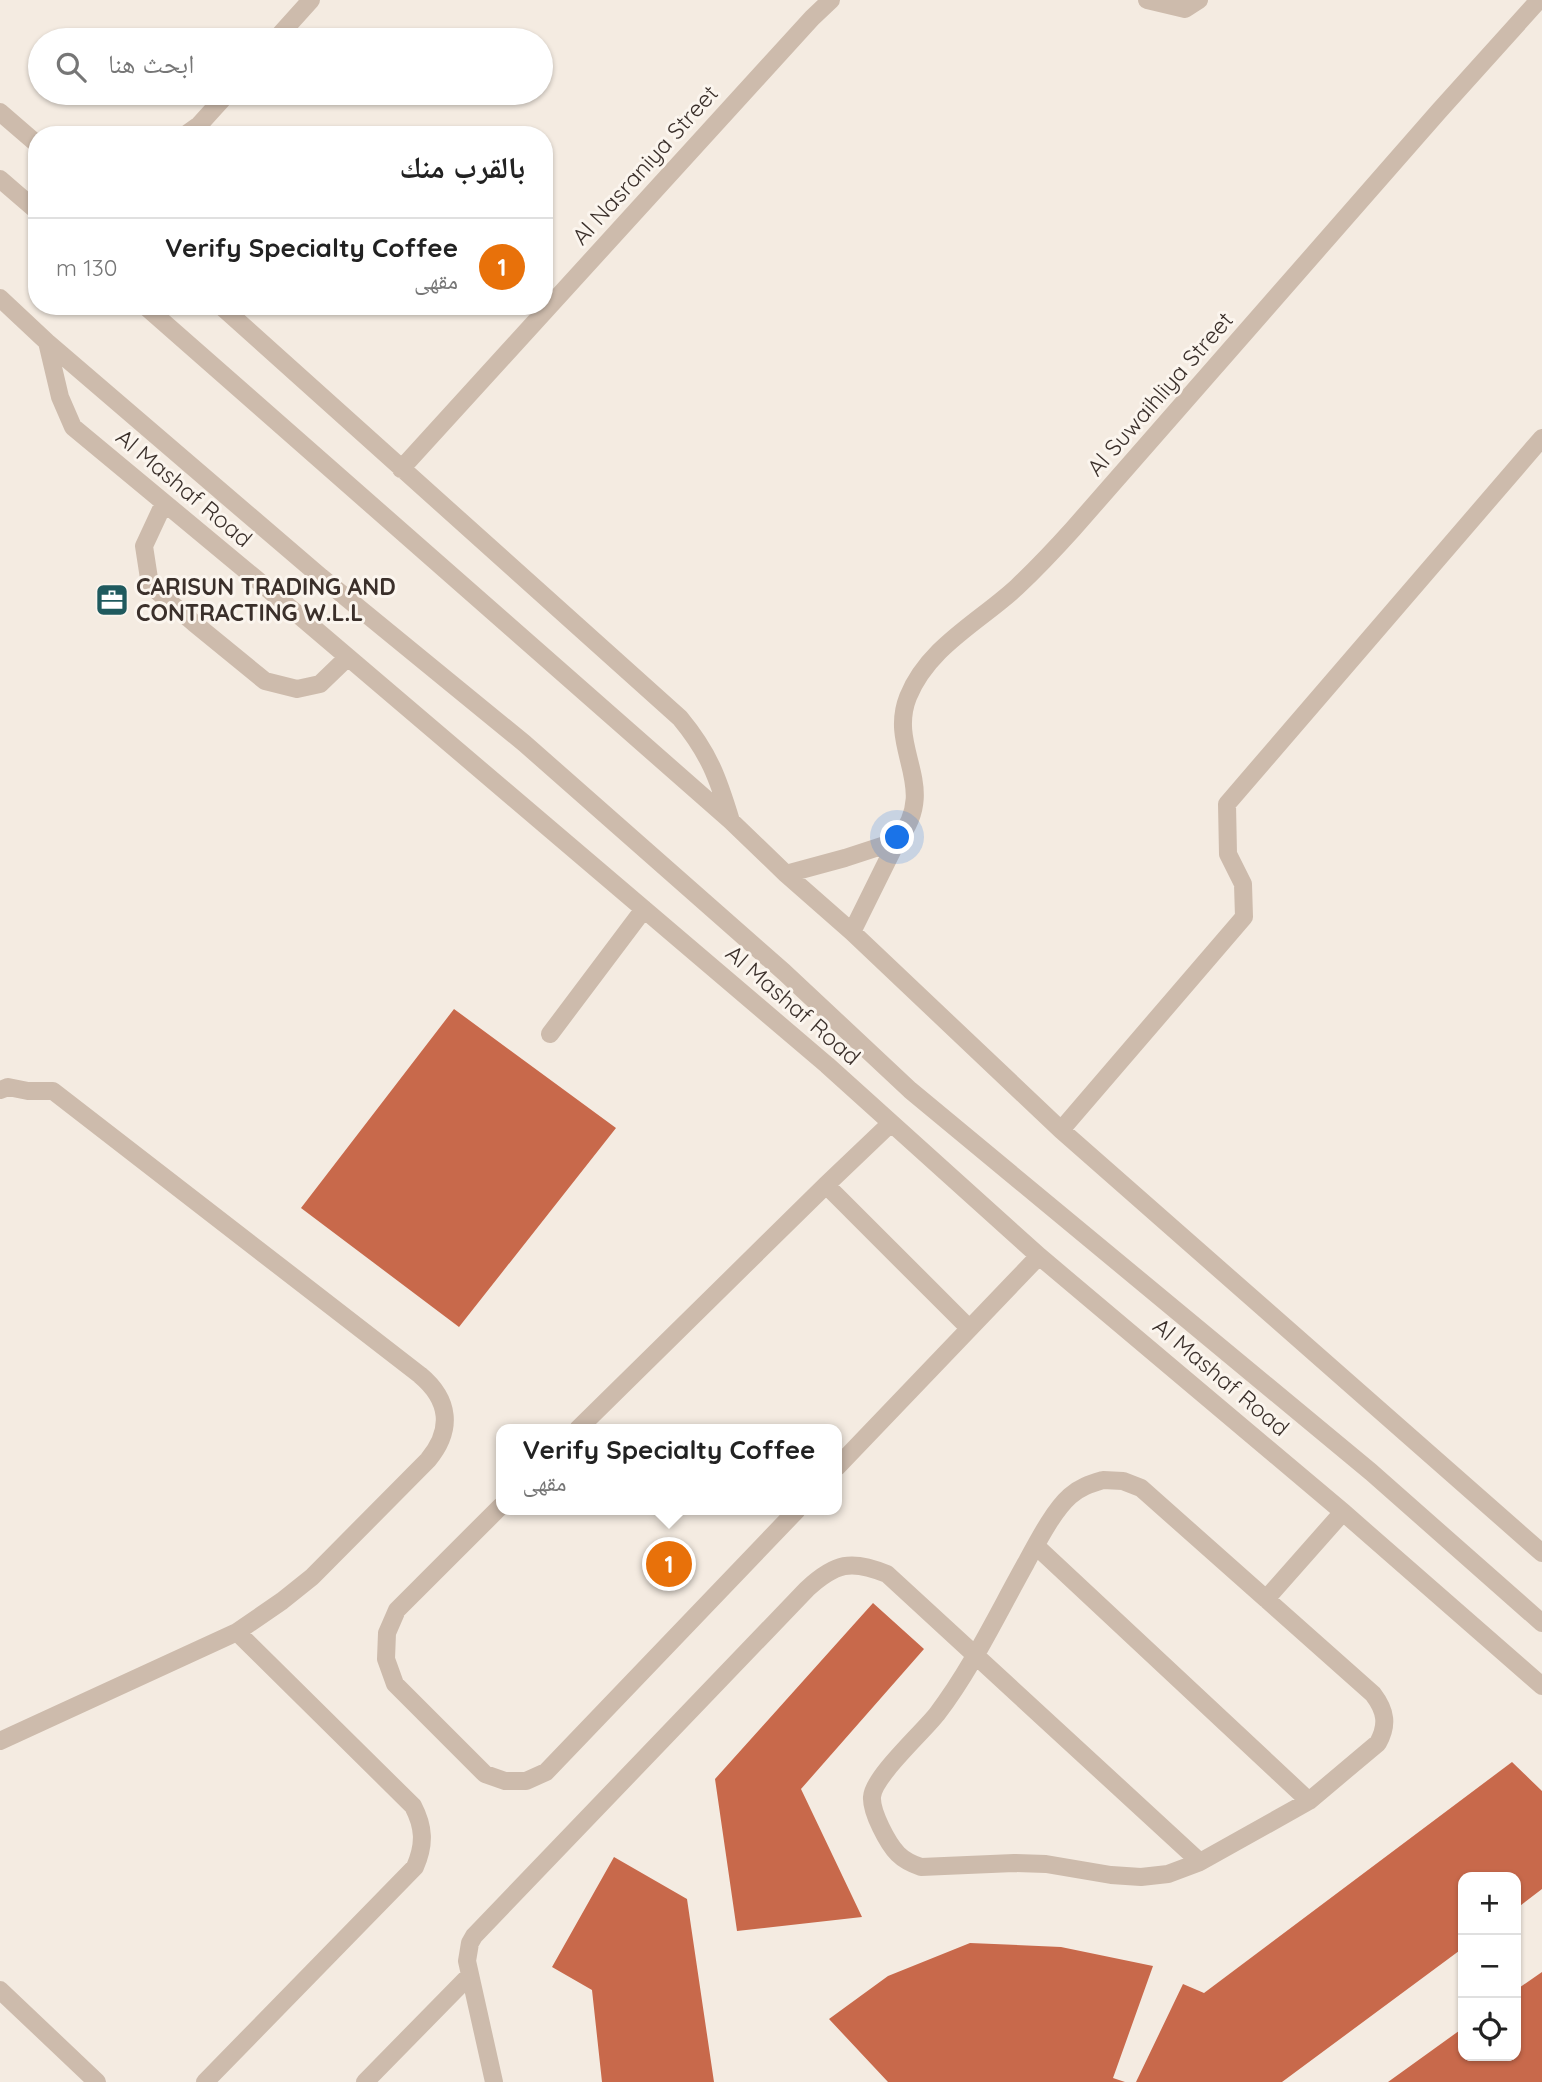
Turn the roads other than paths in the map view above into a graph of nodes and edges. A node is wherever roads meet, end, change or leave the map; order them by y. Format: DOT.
graph roads {
  1 [pos="311,0"];
  2 [pos="831,0"];
  3 [pos="1147,0"];
  4 [pos="1199,0"];
  5 [pos="1539,0"];
  6 [pos="286,28"];
  7 [pos="217,105"];
  8 [pos="0,112"];
  9 [pos="198,126"];
  10 [pos="28,136"];
  11 [pos="0,179"];
  12 [pos="28,203"];
  13 [pos="0,298"];
  14 [pos="553,302"];
  15 [pos="155,315"];
  16 [pos="230,315"];
  17 [pos="541,315"];
  18 [pos="47,342"];
  19 [pos="1542,438"];
  20 [pos="401,469"];
  21 [pos="164,503"];
  22 [pos="348,657"];
  23 [pos="731,821"];
  24 [pos="897,841"];
  25 [pos="786,874"];
  26 [pos="644,909"];
  27 [pos="852,932"];
  28 [pos="550,1034"];
  29 [pos="0,1090"];
  30 [pos="891,1124"];
  31 [pos="1061,1130"];
  32 [pos="826,1185"];
  33 [pos="1039,1256"];
  34 [pos="969,1328"];
  35 [pos="583,1424"];
  36 [pos="842,1462"];
  37 [pos="496,1511"];
  38 [pos="1343,1512"];
  39 [pos="792,1515"];
  40 [pos="1036,1546"];
  41 [pos="1542,1553"];
  42 [pos="1266,1599"];
  43 [pos="1542,1623"];
  44 [pos="237,1632"];
  45 [pos="975,1655"];
  46 [pos="1542,1686"];
  47 [pos="0,1741"];
  48 [pos="1309,1801"];
  49 [pos="1200,1862"];
  50 [pos="470,1975"];
  51 [pos="0,1990"];
  52 [pos="97,2082"];
  53 [pos="205,2082"];
  54 [pos="365,2082"];
  55 [pos="494,2082"];
  1 -- 6 [label="street"];
  2 -- 14 [label="street, Al Nasraniya Street"];
  3 -- 4 [label="street"];
  5 -- 24 [label="street, Al Suwaihliya Street"];
  7 -- 9 [label="street"];
  8 -- 10 [label="street"];
  11 -- 12 [label="street"];
  13 -- 18 [label="street, Al Mashaf Road"];
  15 -- 23 [label="street"];
  16 -- 20 [label="street"];
  17 -- 20 [label="street, Al Nasraniya Street"];
  18 -- 21 [label="street, Al Mashaf Road"];
  18 -- 43 [label="street, Al Mashaf Road"];
  19 -- 31 [label="street"];
  20 -- 23 [label="street"];
  21 -- 22 [label="street, Al Mashaf Road"];
  21 -- 22 [label="street"];
  22 -- 26 [label="street, Al Mashaf Road"];
  23 -- 25 [label="street"];
  24 -- 25 [label="street"];
  24 -- 27 [label="street, Al Suwaihliya Street"];
  25 -- 27 [label="street"];
  26 -- 28 [label="street"];
  26 -- 30 [label="street, Al Mashaf Road"];
  27 -- 31 [label="street"];
  29 -- 44 [label="street"];
  30 -- 32 [label="street"];
  30 -- 33 [label="street, Al Mashaf Road"];
  31 -- 41 [label="street"];
  32 -- 34 [label="street"];
  32 -- 35 [label="street"];
  33 -- 34 [label="street"];
  33 -- 38 [label="street, Al Mashaf Road"];
  34 -- 36 [label="street"];
  37 -- 39 [label="street"];
  38 -- 42 [label="street"];
  38 -- 46 [label="street, Al Mashaf Road"];
  40 -- 42 [label="street"];
  40 -- 45 [label="street"];
  40 -- 48 [label="street"];
  42 -- 48 [label="street"];
  44 -- 47 [label="street"];
  44 -- 53 [label="street"];
  45 -- 49 [label="street"];
  45 -- 49 [label="street"];
  45 -- 50 [label="street"];
  48 -- 49 [label="street"];
  50 -- 54 [label="street"];
  50 -- 55 [label="street"];
  51 -- 52 [label="street"];
}
